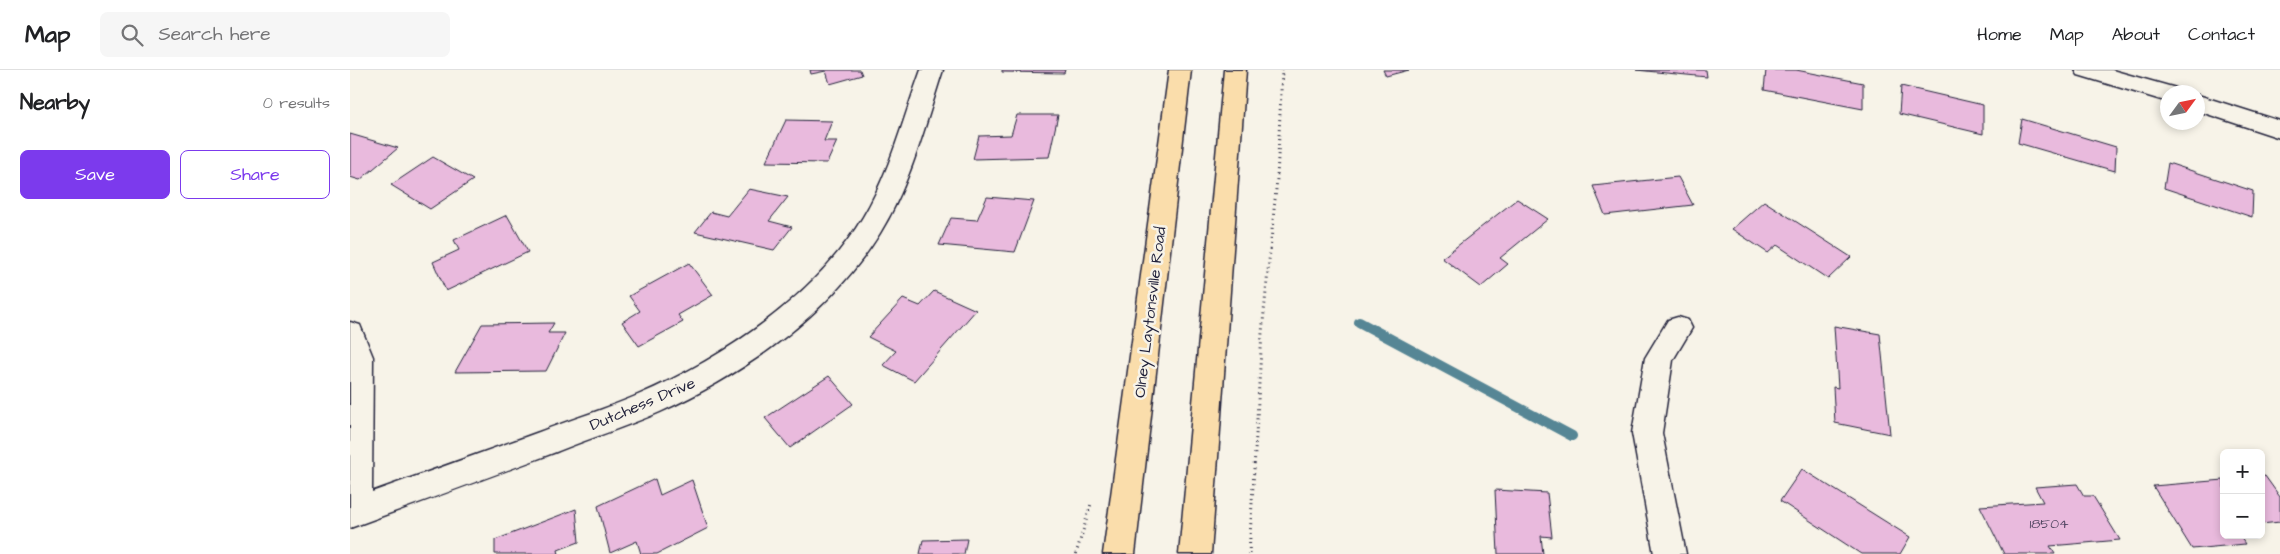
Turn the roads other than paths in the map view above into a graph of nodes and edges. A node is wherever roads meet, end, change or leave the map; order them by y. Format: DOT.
graph roads {
  1 [pos="932,70"];
  2 [pos="1180,70"];
  3 [pos="1235,70"];
  4 [pos="2086,70"];
  5 [pos="2160,92"];
  6 [pos="2205,105"];
  7 [pos="2280,130"];
  8 [pos="1678,328"];
  9 [pos="350,334"];
  10 [pos="353,513"];
  11 [pos="1118,554"];
  12 [pos="1195,554"];
  13 [pos="1670,554"];
  1 -- 10 [label="street, Dutchess Drive"];
  2 -- 11 [label="main road, Olney Laytonsville Road"];
  3 -- 12 [label="main road"];
  4 -- 5 [label="street"];
  6 -- 7 [label="street"];
  8 -- 13 [label="street"];
  9 -- 10 [label="street"];
}
